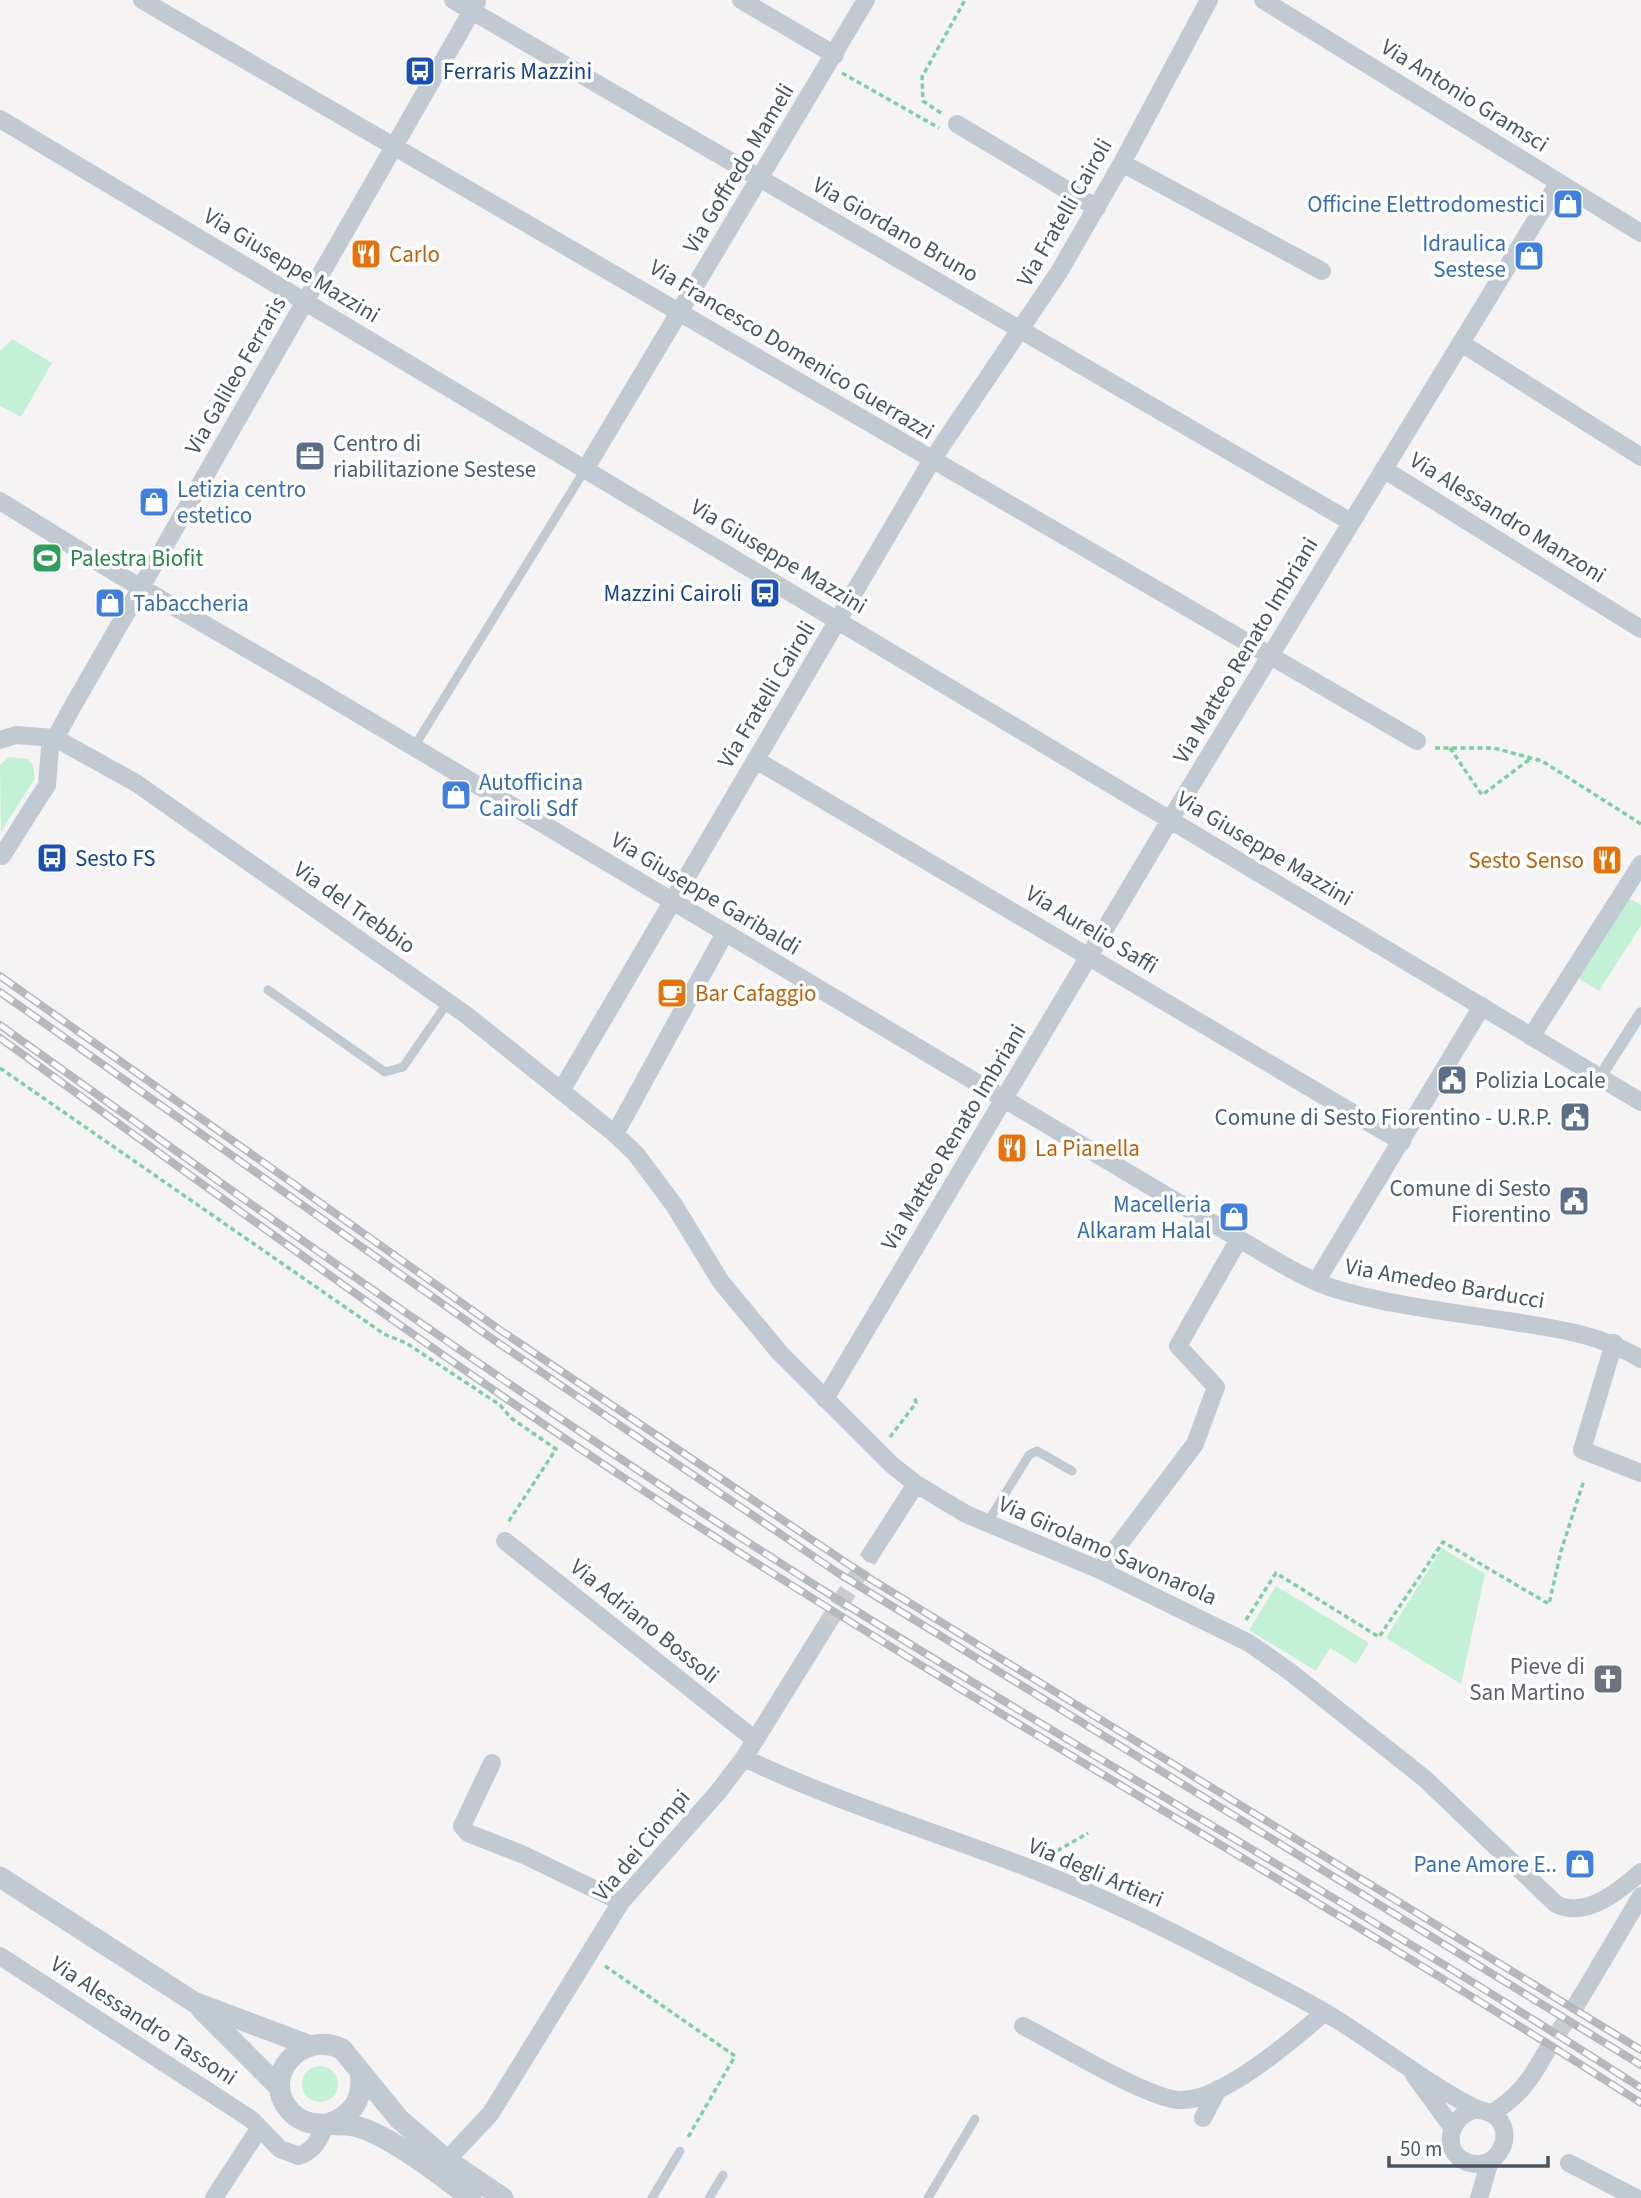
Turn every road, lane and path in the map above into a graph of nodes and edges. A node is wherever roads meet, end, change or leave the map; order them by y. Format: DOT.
graph roads {
  1 [pos="142,0"];
  2 [pos="453,0"];
  3 [pos="741,0"];
  4 [pos="866,0"];
  5 [pos="965,0"];
  6 [pos="1209,0"];
  7 [pos="1263,0"];
  8 [pos="475,5"];
  9 [pos="832,60"];
  10 [pos="0,119"];
  11 [pos="965,128"];
  12 [pos="393,147"];
  13 [pos="1122,163"];
  14 [pos="760,178"];
  15 [pos="1555,180"];
  16 [pos="1097,208"];
  17 [pos="1641,233"];
  18 [pos="1322,271"];
  19 [pos="306,301"];
  20 [pos="681,311"];
  21 [pos="1022,329"];
  22 [pos="1461,343"];
  23 [pos="1641,457"];
  24 [pos="933,460"];
  25 [pos="586,468"];
  26 [pos="1385,470"];
  27 [pos="0,501"];
  28 [pos="1351,522"];
  29 [pos="139,586"];
  30 [pos="839,621"];
  31 [pos="1641,629"];
  32 [pos="1272,655"];
  33 [pos="55,738"];
  34 [pos="0,740"];
  35 [pos="1417,741"];
  36 [pos="414,747"];
  37 [pos="1450,748"];
  38 [pos="1531,758"];
  39 [pos="755,760"];
  40 [pos="1170,820"];
  41 [pos="1641,824"];
  42 [pos="0,855"];
  43 [pos="1641,864"];
  44 [pos="670,901"];
  45 [pos="725,933"];
  46 [pos="1090,957"];
  47 [pos="268,990"];
  48 [pos="448,1002"];
  49 [pos="1482,1006"];
  50 [pos="1641,1013"];
  51 [pos="1531,1037"];
  52 [pos="0,1069"];
  53 [pos="1600,1077"];
  54 [pos="561,1091"];
  55 [pos="1004,1099"];
  56 [pos="1641,1102"];
  57 [pos="615,1134"];
  58 [pos="1402,1142"];
  59 [pos="1239,1239"];
  60 [pos="1316,1282"];
  61 [pos="1614,1343"];
  62 [pos="1641,1359"];
  63 [pos="915,1398"];
  64 [pos="825,1399"];
  65 [pos="892,1465"];
  66 [pos="1072,1471"];
  67 [pos="1641,1473"];
  68 [pos="1584,1480"];
  69 [pos="916,1484"];
  70 [pos="987,1523"];
  71 [pos="505,1541"];
  72 [pos="872,1554"];
  73 [pos="1100,1570"];
  74 [pos="824,1629"];
  75 [pos="1236,1636"];
  76 [pos="754,1739"];
  77 [pos="744,1758"];
  78 [pos="492,1763"];
  79 [pos="1088,1833"];
  80 [pos="1027,1867"];
  81 [pos="1641,1872"];
  82 [pos="0,1877"];
  83 [pos="1641,1896"];
  84 [pos="621,1902"];
  85 [pos="589,1955"];
  86 [pos="0,1956"];
  87 [pos="1581,1997"];
  88 [pos="194,2002"];
  89 [pos="1325,2012"];
  90 [pos="1023,2026"];
  91 [pos="308,2045"];
  92 [pos="1543,2057"];
  93 [pos="1410,2069"];
  94 [pos="360,2071"];
  95 [pos="280,2088"];
  96 [pos="1218,2090"];
  97 [pos="1484,2111"];
  98 [pos="1203,2118"];
  99 [pos="975,2119"];
  100 [pos="327,2124"];
  101 [pos="1452,2127"];
  102 [pos="259,2129"];
  103 [pos="680,2151"];
  104 [pos="447,2160"];
  105 [pos="1490,2161"];
  106 [pos="1471,2163"];
  107 [pos="1569,2163"];
  108 [pos="723,2175"];
  109 [pos="448,2191"];
  110 [pos="214,2198"];
  111 [pos="471,2198"];
  112 [pos="503,2198"];
  113 [pos="652,2198"];
  114 [pos="709,2198"];
  115 [pos="928,2198"];
  116 [pos="1478,2198"];
  117 [pos="1636,2198"];
  1 -- 12 [label="street, Via Francesco Domenico Guerrazzi"];
  2 -- 8 [label="street, Via Giordano Bruno"];
  3 -- 9 [label="street"];
  4 -- 9 [label="street, Via Goffredo Mameli"];
  5 -- 11 [label="path"];
  6 -- 13 [label="street, Via Fratelli Cairoli"];
  7 -- 15 [label="street, Via Antonio Gramsci"];
  8 -- 12 [label="street, Via Galileo Ferraris"];
  8 -- 14 [label="street, Via Giordano Bruno"];
  9 -- 11 [label="path"];
  9 -- 14 [label="street, Via Goffredo Mameli"];
  10 -- 19 [label="street, Via Giuseppe Mazzini"];
  11 -- 16 [label="street"];
  12 -- 19 [label="street, Via Galileo Ferraris"];
  12 -- 20 [label="street, Via Francesco Domenico Guerrazzi"];
  13 -- 16 [label="street, Via Fratelli Cairoli"];
  13 -- 18 [label="street"];
  14 -- 20 [label="street, Via Goffredo Mameli"];
  14 -- 21 [label="street, Via Giordano Bruno"];
  15 -- 17 [label="street, Via Antonio Gramsci"];
  15 -- 22 [label="street, Via Matteo Renato Imbriani"];
  16 -- 21 [label="street, Via Fratelli Cairoli"];
  19 -- 25 [label="street, Via Giuseppe Mazzini"];
  19 -- 29 [label="street, Via Galileo Ferraris"];
  20 -- 24 [label="street, Via Francesco Domenico Guerrazzi"];
  20 -- 25 [label="street, Via Goffredo Mameli"];
  21 -- 24 [label="street, Via Fratelli Cairoli"];
  21 -- 28 [label="street, Via Giordano Bruno"];
  22 -- 23 [label="street"];
  22 -- 26 [label="street, Via Matteo Renato Imbriani"];
  24 -- 30 [label="street, Via Fratelli Cairoli"];
  24 -- 32 [label="street, Via Francesco Domenico Guerrazzi"];
  25 -- 30 [label="street, Via Giuseppe Mazzini"];
  25 -- 36 [label="lane"];
  26 -- 28 [label="street, Via Matteo Renato Imbriani"];
  26 -- 31 [label="street, Via Alessandro Manzoni"];
  27 -- 29 [label="street, Via Giuseppe Garibaldi"];
  28 -- 32 [label="street, Via Matteo Renato Imbriani"];
  29 -- 33 [label="street, Via Galileo Ferraris"];
  29 -- 36 [label="street, Via Giuseppe Garibaldi"];
  30 -- 39 [label="street, Via Fratelli Cairoli"];
  30 -- 40 [label="street, Via Giuseppe Mazzini"];
  32 -- 35 [label="street, Via Francesco Domenico Guerrazzi"];
  32 -- 40 [label="street, Via Matteo Renato Imbriani"];
  33 -- 34 [label="street"];
  33 -- 42 [label="street, Via Galileo Ferraris"];
  33 -- 48 [label="street, Via del Trebbio"];
  35 -- 37 [label="path"];
  36 -- 44 [label="street, Via Giuseppe Garibaldi"];
  37 -- 38 [label="path"];
  37 -- 38 [label="path"];
  38 -- 41 [label="path"];
  39 -- 44 [label="street, Via Fratelli Cairoli"];
  39 -- 46 [label="street, Via Aurelio Saffi"];
  40 -- 46 [label="street, Via Matteo Renato Imbriani"];
  40 -- 49 [label="street, Via Giuseppe Mazzini"];
  43 -- 51 [label="street"];
  44 -- 45 [label="street, Via Giuseppe Garibaldi"];
  44 -- 54 [label="street, Via Fratelli Cairoli"];
  45 -- 55 [label="street, Via Giuseppe Garibaldi"];
  45 -- 57 [label="street"];
  46 -- 55 [label="street, Via Matteo Renato Imbriani"];
  46 -- 58 [label="street, Via Aurelio Saffi"];
  47 -- 48 [label="lane"];
  48 -- 54 [label="street, Via del Trebbio"];
  49 -- 51 [label="street, Via Giuseppe Mazzini"];
  49 -- 58 [label="street"];
  50 -- 53 [label="street"];
  51 -- 53 [label="street, Via Giuseppe Mazzini"];
  52 -- 71 [label="path"];
  53 -- 56 [label="street, Via Giuseppe Mazzini"];
  54 -- 57 [label="street, Via del Trebbio"];
  55 -- 59 [label="street, Via Giuseppe Garibaldi"];
  55 -- 64 [label="street, Via Matteo Renato Imbriani"];
  57 -- 64 [label="street, Via Girolamo Savonarola"];
  58 -- 60 [label="street"];
  59 -- 60 [label="street, Via Giuseppe Garibaldi"];
  59 -- 73 [label="street"];
  60 -- 61 [label="street, Via Amedeo Barducci"];
  61 -- 62 [label="street, Via Amedeo Barducci"];
  61 -- 67 [label="street"];
  63 -- 65 [label="path"];
  64 -- 65 [label="street, Via Girolamo Savonarola"];
  65 -- 69 [label="street, Via Girolamo Savonarola"];
  66 -- 70 [label="lane"];
  68 -- 75 [label="path"];
  69 -- 70 [label="street, Via Girolamo Savonarola"];
  69 -- 72 [label="street"];
  70 -- 73 [label="street, Via Girolamo Savonarola"];
  71 -- 76 [label="street, Via Adriano Bossoli"];
  73 -- 75 [label="street, Via Girolamo Savonarola"];
  74 -- 76 [label="street, Via dei Ciompi"];
  75 -- 81 [label="street, Via Girolamo Savonarola"];
  76 -- 77 [label="street, Via dei Ciompi"];
  77 -- 80 [label="street, Via degli Artieri"];
  77 -- 84 [label="street, Via dei Ciompi"];
  78 -- 84 [label="street"];
  79 -- 80 [label="path"];
  80 -- 89 [label="street, Via degli Artieri"];
  82 -- 88 [label="street"];
  83 -- 87 [label="street"];
  84 -- 85 [label="street, Via dei Ciompi"];
  85 -- 103 [label="path"];
  85 -- 104 [label="street, Via dei Ciompi"];
  86 -- 102 [label="street, Via Alessandro Tassoni"];
  88 -- 91 [label="street"];
  88 -- 95 [label="street"];
  89 -- 93 [label="street, Via degli Artieri"];
  89 -- 96 [label="street"];
  90 -- 96 [label="street"];
  91 -- 94 [label="street"];
  91 -- 95 [label="street"];
  92 -- 97 [label="street"];
  93 -- 97 [label="street, Via degli Artieri"];
  93 -- 101 [label="street, Via degli Artieri"];
  94 -- 100 [label="street"];
  94 -- 104 [label="street"];
  95 -- 100 [label="street"];
  96 -- 98 [label="street"];
  97 -- 101 [label="street"];
  97 -- 105 [label="street"];
  99 -- 115 [label="lane"];
  100 -- 102 [label="street, Via Alessandro Tassoni"];
  100 -- 109 [label="street"];
  101 -- 106 [label="street"];
  102 -- 110 [label="street"];
  103 -- 113 [label="lane"];
  104 -- 112 [label="street"];
  105 -- 106 [label="street"];
  105 -- 116 [label="street"];
  106 -- 116 [label="street"];
  107 -- 117 [label="street"];
  108 -- 114 [label="lane"];
  109 -- 111 [label="street"];
}
